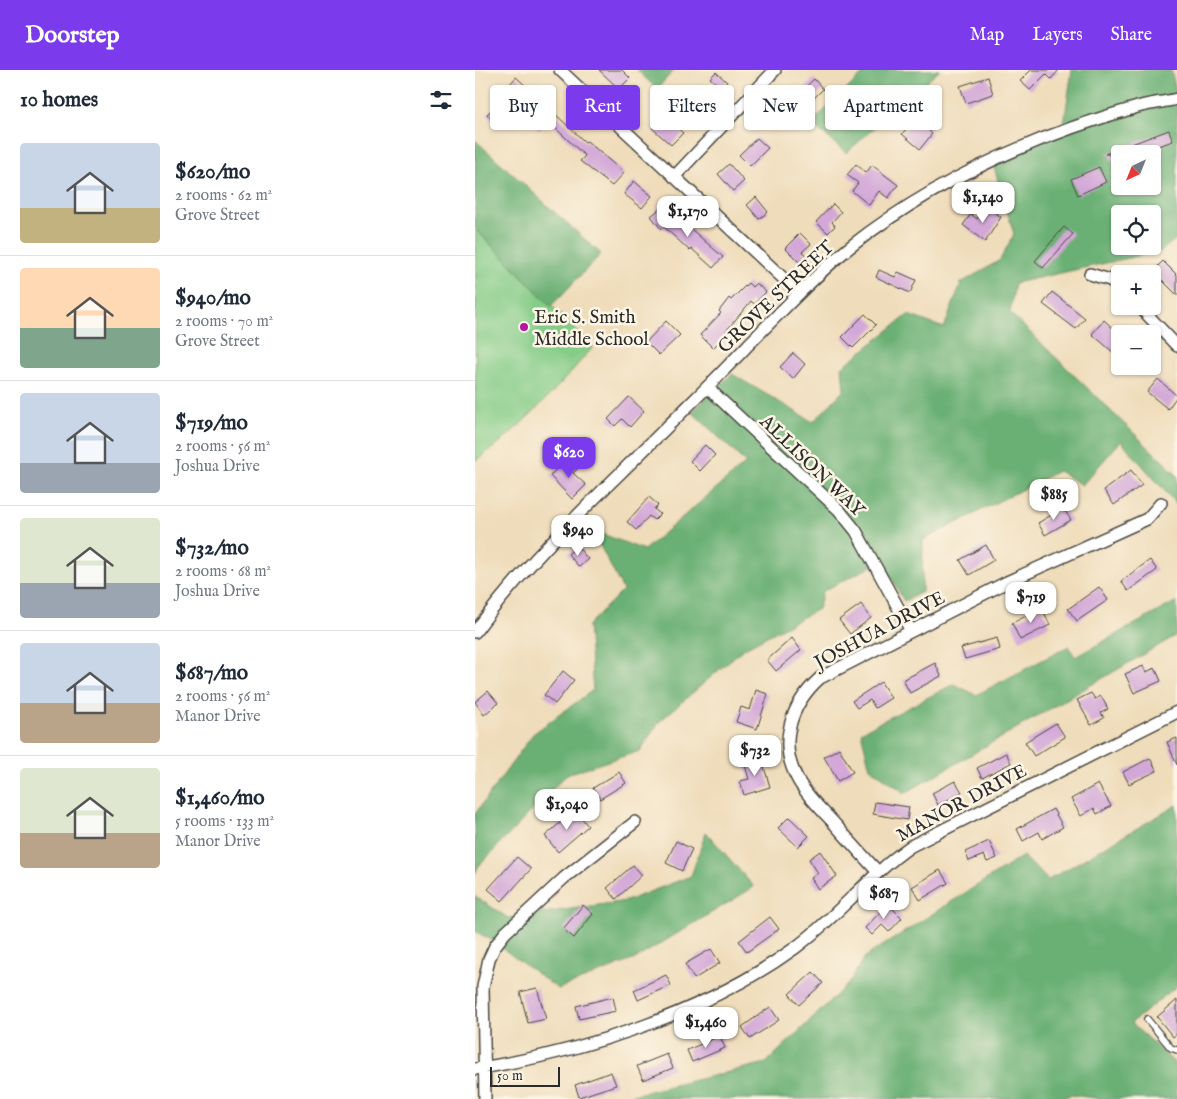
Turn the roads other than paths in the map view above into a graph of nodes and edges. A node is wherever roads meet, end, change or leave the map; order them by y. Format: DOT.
graph roads {
  1 [pos="560,70"];
  2 [pos="775,70"];
  3 [pos="1177,99"];
  4 [pos="674,177"];
  5 [pos="1090,274"];
  6 [pos="1111,281"];
  7 [pos="799,294"];
  8 [pos="1148,315"];
  9 [pos="1176,342"];
  10 [pos="707,387"];
  11 [pos="1161,503"];
  12 [pos="911,631"];
  13 [pos="475,632"];
  14 [pos="1177,712"];
  15 [pos="635,822"];
  16 [pos="877,872"];
  17 [pos="1147,1019"];
  18 [pos="1177,1050"];
  19 [pos="480,1068"];
  20 [pos="485,1099"];
  1 -- 4 [label="street"];
  2 -- 4 [label="street"];
  3 -- 7 [label="street, GROVE STREET"];
  4 -- 7 [label="street"];
  5 -- 6 [label="street"];
  7 -- 10 [label="street, GROVE STREET"];
  8 -- 9 [label="street"];
  10 -- 12 [label="street, ALLISON WAY"];
  10 -- 13 [label="street, GROVE STREET"];
  11 -- 12 [label="street, JOSHUA DRIVE"];
  12 -- 16 [label="street, JOSHUA DRIVE"];
  14 -- 16 [label="street, MANOR DRIVE"];
  15 -- 19 [label="street"];
  16 -- 19 [label="street, MANOR DRIVE"];
  17 -- 18 [label="lane"];
  19 -- 20 [label="street"];
}
